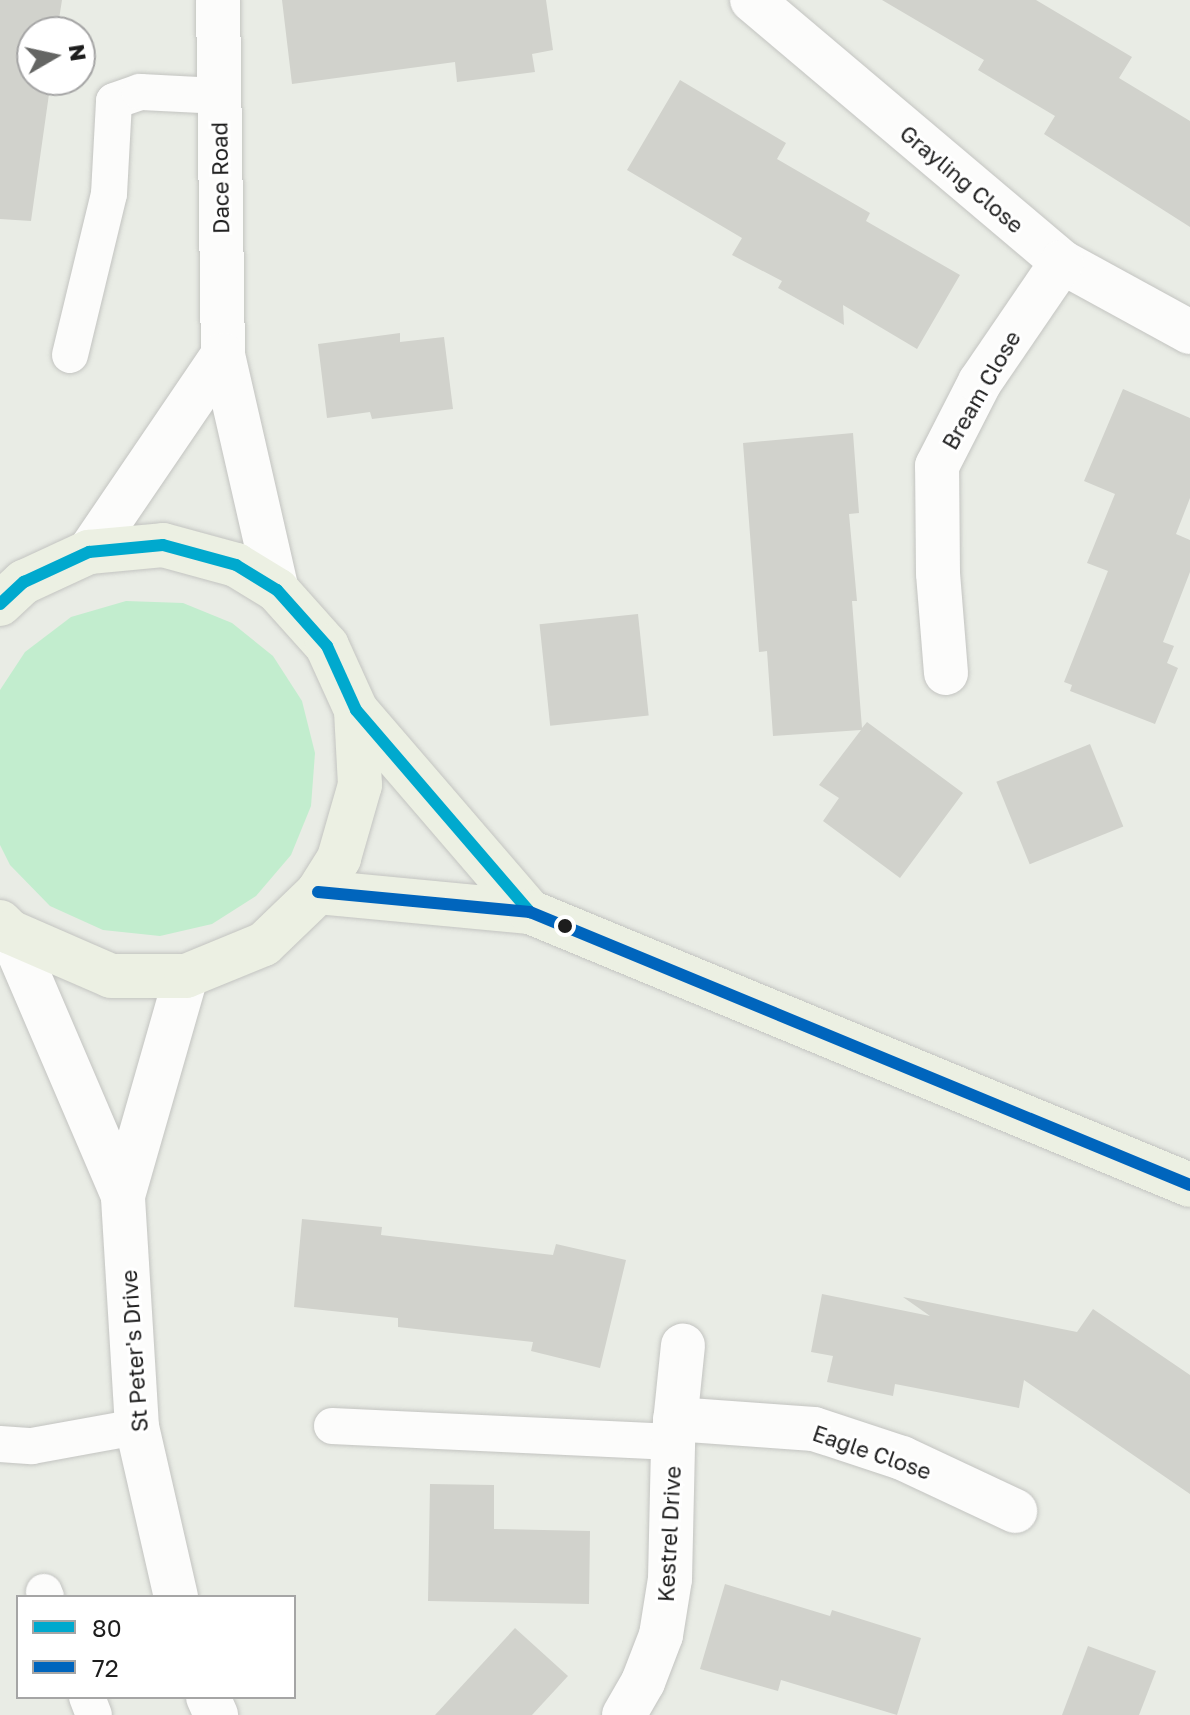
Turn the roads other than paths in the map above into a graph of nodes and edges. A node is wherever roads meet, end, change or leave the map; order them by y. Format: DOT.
graph roads {
  1 [pos="218,0"];
  2 [pos="752,0"];
  3 [pos="218,96"];
  4 [pos="1062,262"];
  5 [pos="1190,332"];
  6 [pos="70,355"];
  7 [pos="223,355"];
  8 [pos="89,552"];
  9 [pos="277,590"];
  10 [pos="0,604"];
  11 [pos="946,673"];
  12 [pos="356,710"];
  13 [pos="318,892"];
  14 [pos="530,912"];
  15 [pos="5,927"];
  16 [pos="186,976"];
  17 [pos="1190,1185"];
  18 [pos="123,1196"];
  19 [pos="683,1346"];
  20 [pos="332,1426"];
  21 [pos="137,1427"];
  22 [pos="674,1430"];
  23 [pos="0,1444"];
  24 [pos="1015,1511"];
  25 [pos="176,1595"];
  26 [pos="624,1715"];
  1 -- 3 [label="street, Dace Road"];
  2 -- 4 [label="street, Grayling Close"];
  3 -- 6 [label="lane"];
  3 -- 7 [label="street, Dace Road"];
  4 -- 5 [label="street, Grayling Close"];
  4 -- 11 [label="street, Bream Close"];
  7 -- 8 [label="street"];
  7 -- 9 [label="street, Dace Road"];
  8 -- 9 [label="main road"];
  8 -- 10 [label="main road"];
  9 -- 12 [label="main road"];
  12 -- 13 [label="main road"];
  12 -- 14 [label="main road"];
  13 -- 14 [label="main road"];
  13 -- 16 [label="main road"];
  14 -- 17 [label="main road"];
  15 -- 16 [label="main road"];
  15 -- 18 [label="street, St Peter's Drive"];
  16 -- 18 [label="street, St Peter's Drive"];
  18 -- 21 [label="street, St Peter's Drive"];
  19 -- 22 [label="street, Kestrel Drive"];
  20 -- 22 [label="lane"];
  21 -- 23 [label="lane"];
  21 -- 25 [label="street, St Peter's Drive"];
  22 -- 24 [label="street, Eagle Close"];
  22 -- 26 [label="street, Kestrel Drive"];
}
